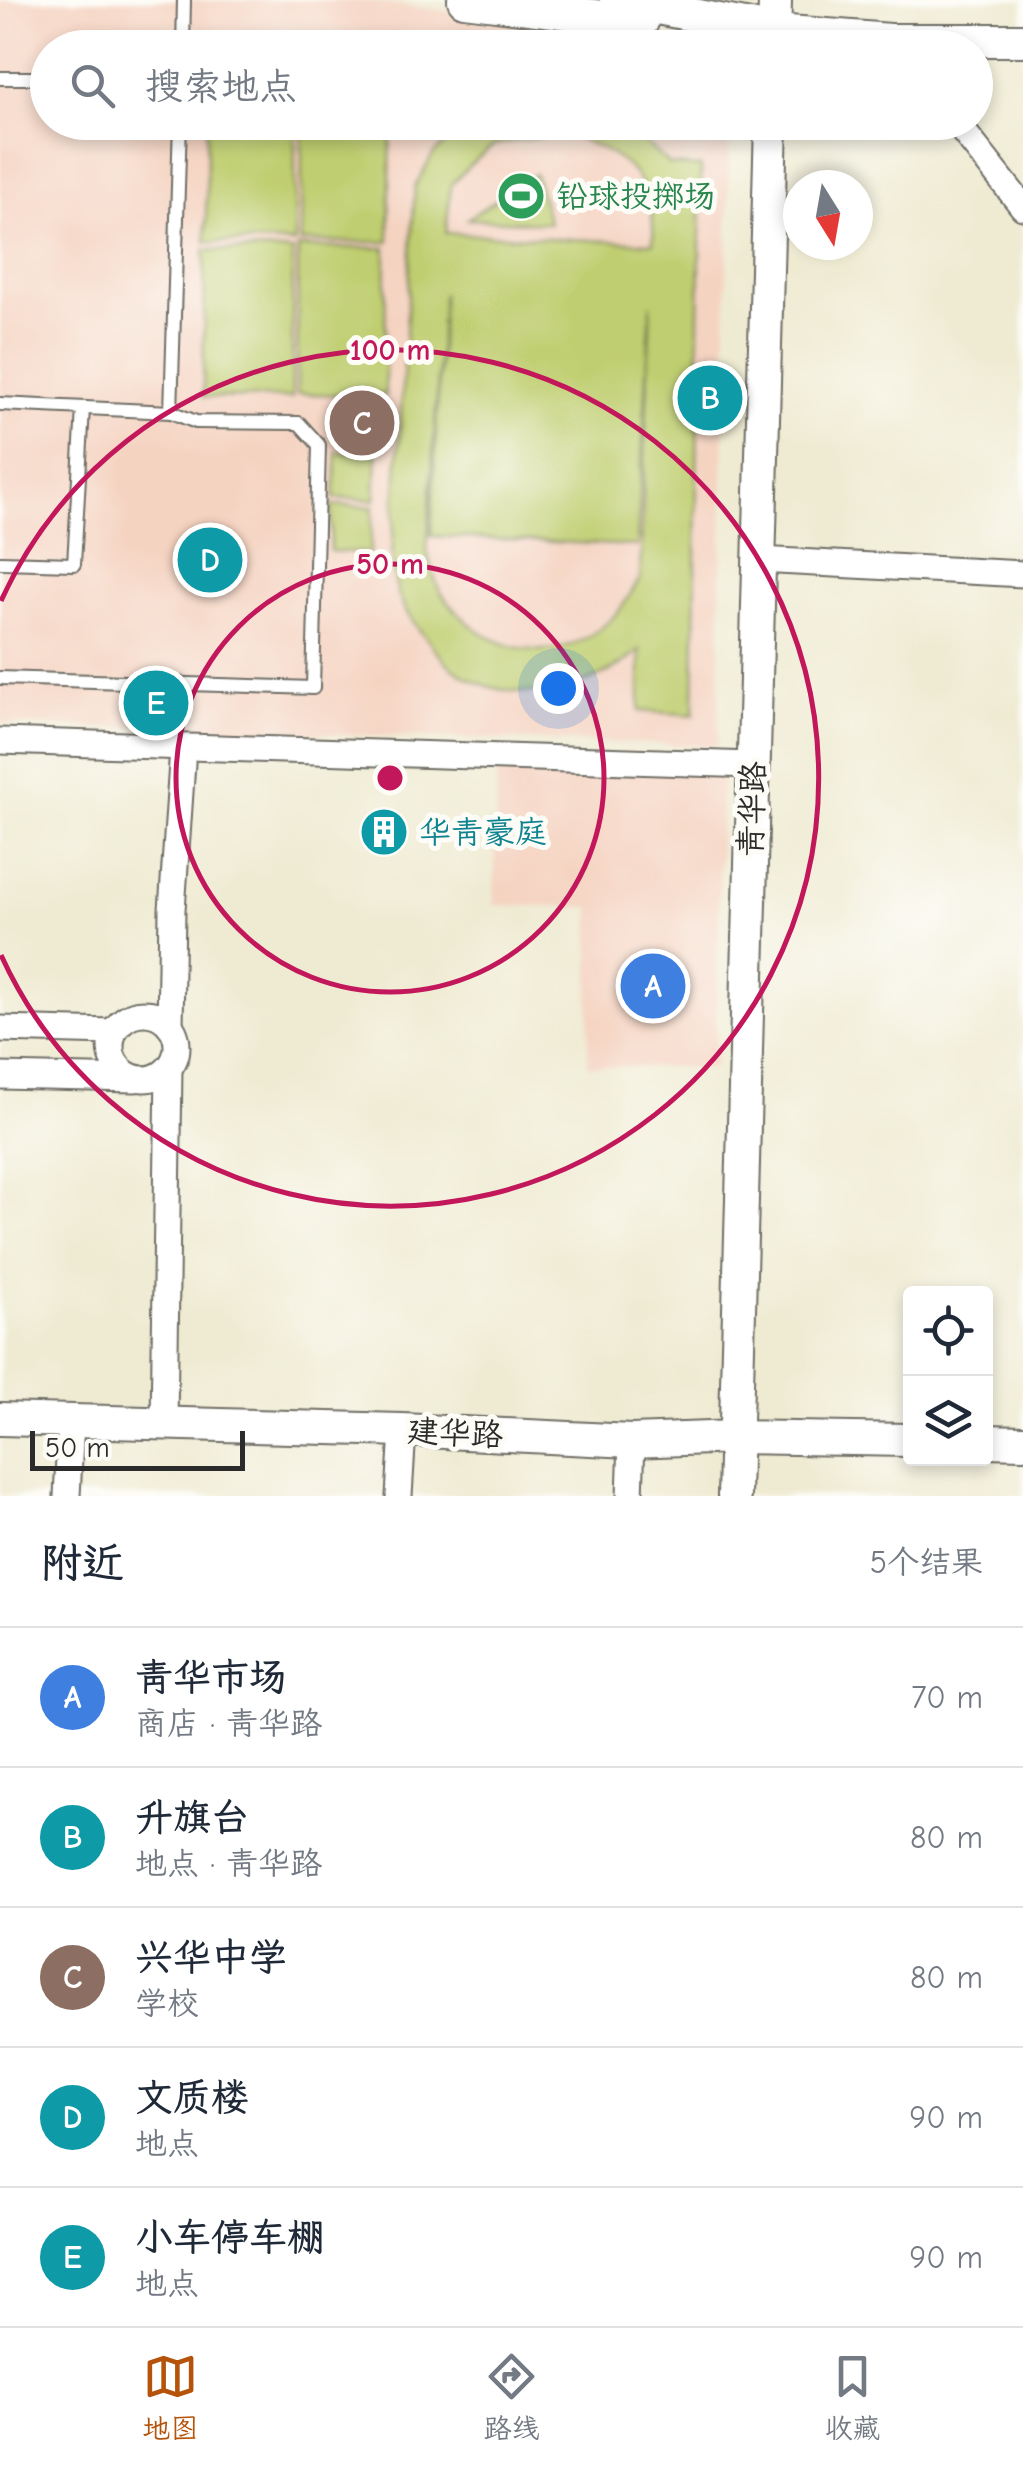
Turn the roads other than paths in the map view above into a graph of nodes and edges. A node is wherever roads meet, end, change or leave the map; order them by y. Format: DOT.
graph roads {
  1 [pos="184,0"];
  2 [pos="464,0"];
  3 [pos="616,0"];
  4 [pos="775,26"];
  5 [pos="183,30"];
  6 [pos="709,30"];
  7 [pos="801,30"];
  8 [pos="1023,40"];
  9 [pos="993,41"];
  10 [pos="0,78"];
  11 [pos="30,78"];
  12 [pos="180,140"];
  13 [pos="771,140"];
  14 [pos="970,140"];
  15 [pos="1023,207"];
  16 [pos="0,404"];
  17 [pos="83,408"];
  18 [pos="172,412"];
  19 [pos="759,560"];
  20 [pos="0,562"];
  21 [pos="1023,574"];
  22 [pos="0,678"];
  23 [pos="0,741"];
  24 [pos="183,748"];
  25 [pos="753,765"];
  26 [pos="170,1026"];
  27 [pos="0,1029"];
  28 [pos="114,1032"];
  29 [pos="169,1068"];
  30 [pos="0,1076"];
  31 [pos="139,1079"];
  32 [pos="0,1420"];
  33 [pos="71,1421"];
  34 [pos="164,1424"];
  35 [pos="402,1430"];
  36 [pos="735,1437"];
  37 [pos="903,1440"];
  38 [pos="632,1441"];
  39 [pos="993,1441"];
  40 [pos="1023,1442"];
  41 [pos="66,1496"];
  42 [pos="400,1496"];
  43 [pos="630,1496"];
  44 [pos="734,1496"];
  1 -- 5 [label="lane"];
  2 -- 6 [label="street"];
  3 -- 4 [label="street"];
  4 -- 7 [label="street"];
  8 -- 9 [label="street"];
  10 -- 11 [label="lane"];
  12 -- 18 [label="lane"];
  13 -- 19 [label="street, 青华路"];
  14 -- 15 [label="street"];
  16 -- 17 [label="lane"];
  17 -- 18 [label="lane"];
  17 -- 20 [label="lane"];
  18 -- 22 [label="lane"];
  19 -- 21 [label="street"];
  19 -- 25 [label="street, 青华路"];
  23 -- 24 [label="street"];
  24 -- 25 [label="street"];
  24 -- 26 [label="street"];
  25 -- 36 [label="street, 青华路"];
  26 -- 28 [label="street"];
  26 -- 29 [label="street"];
  27 -- 28 [label="street"];
  28 -- 31 [label="street"];
  29 -- 31 [label="street"];
  29 -- 34 [label="street"];
  30 -- 31 [label="street"];
  32 -- 33 [label="street, 建华路"];
  33 -- 34 [label="street, 建华路"];
  33 -- 41 [label="street"];
  34 -- 35 [label="street, 建华路"];
  35 -- 38 [label="street, 建华路"];
  35 -- 42 [label="street"];
  36 -- 37 [label="street, 建华路"];
  36 -- 38 [label="street, 建华路"];
  36 -- 44 [label="street, 青华路"];
  38 -- 43 [label="street"];
  39 -- 40 [label="street"];
}
